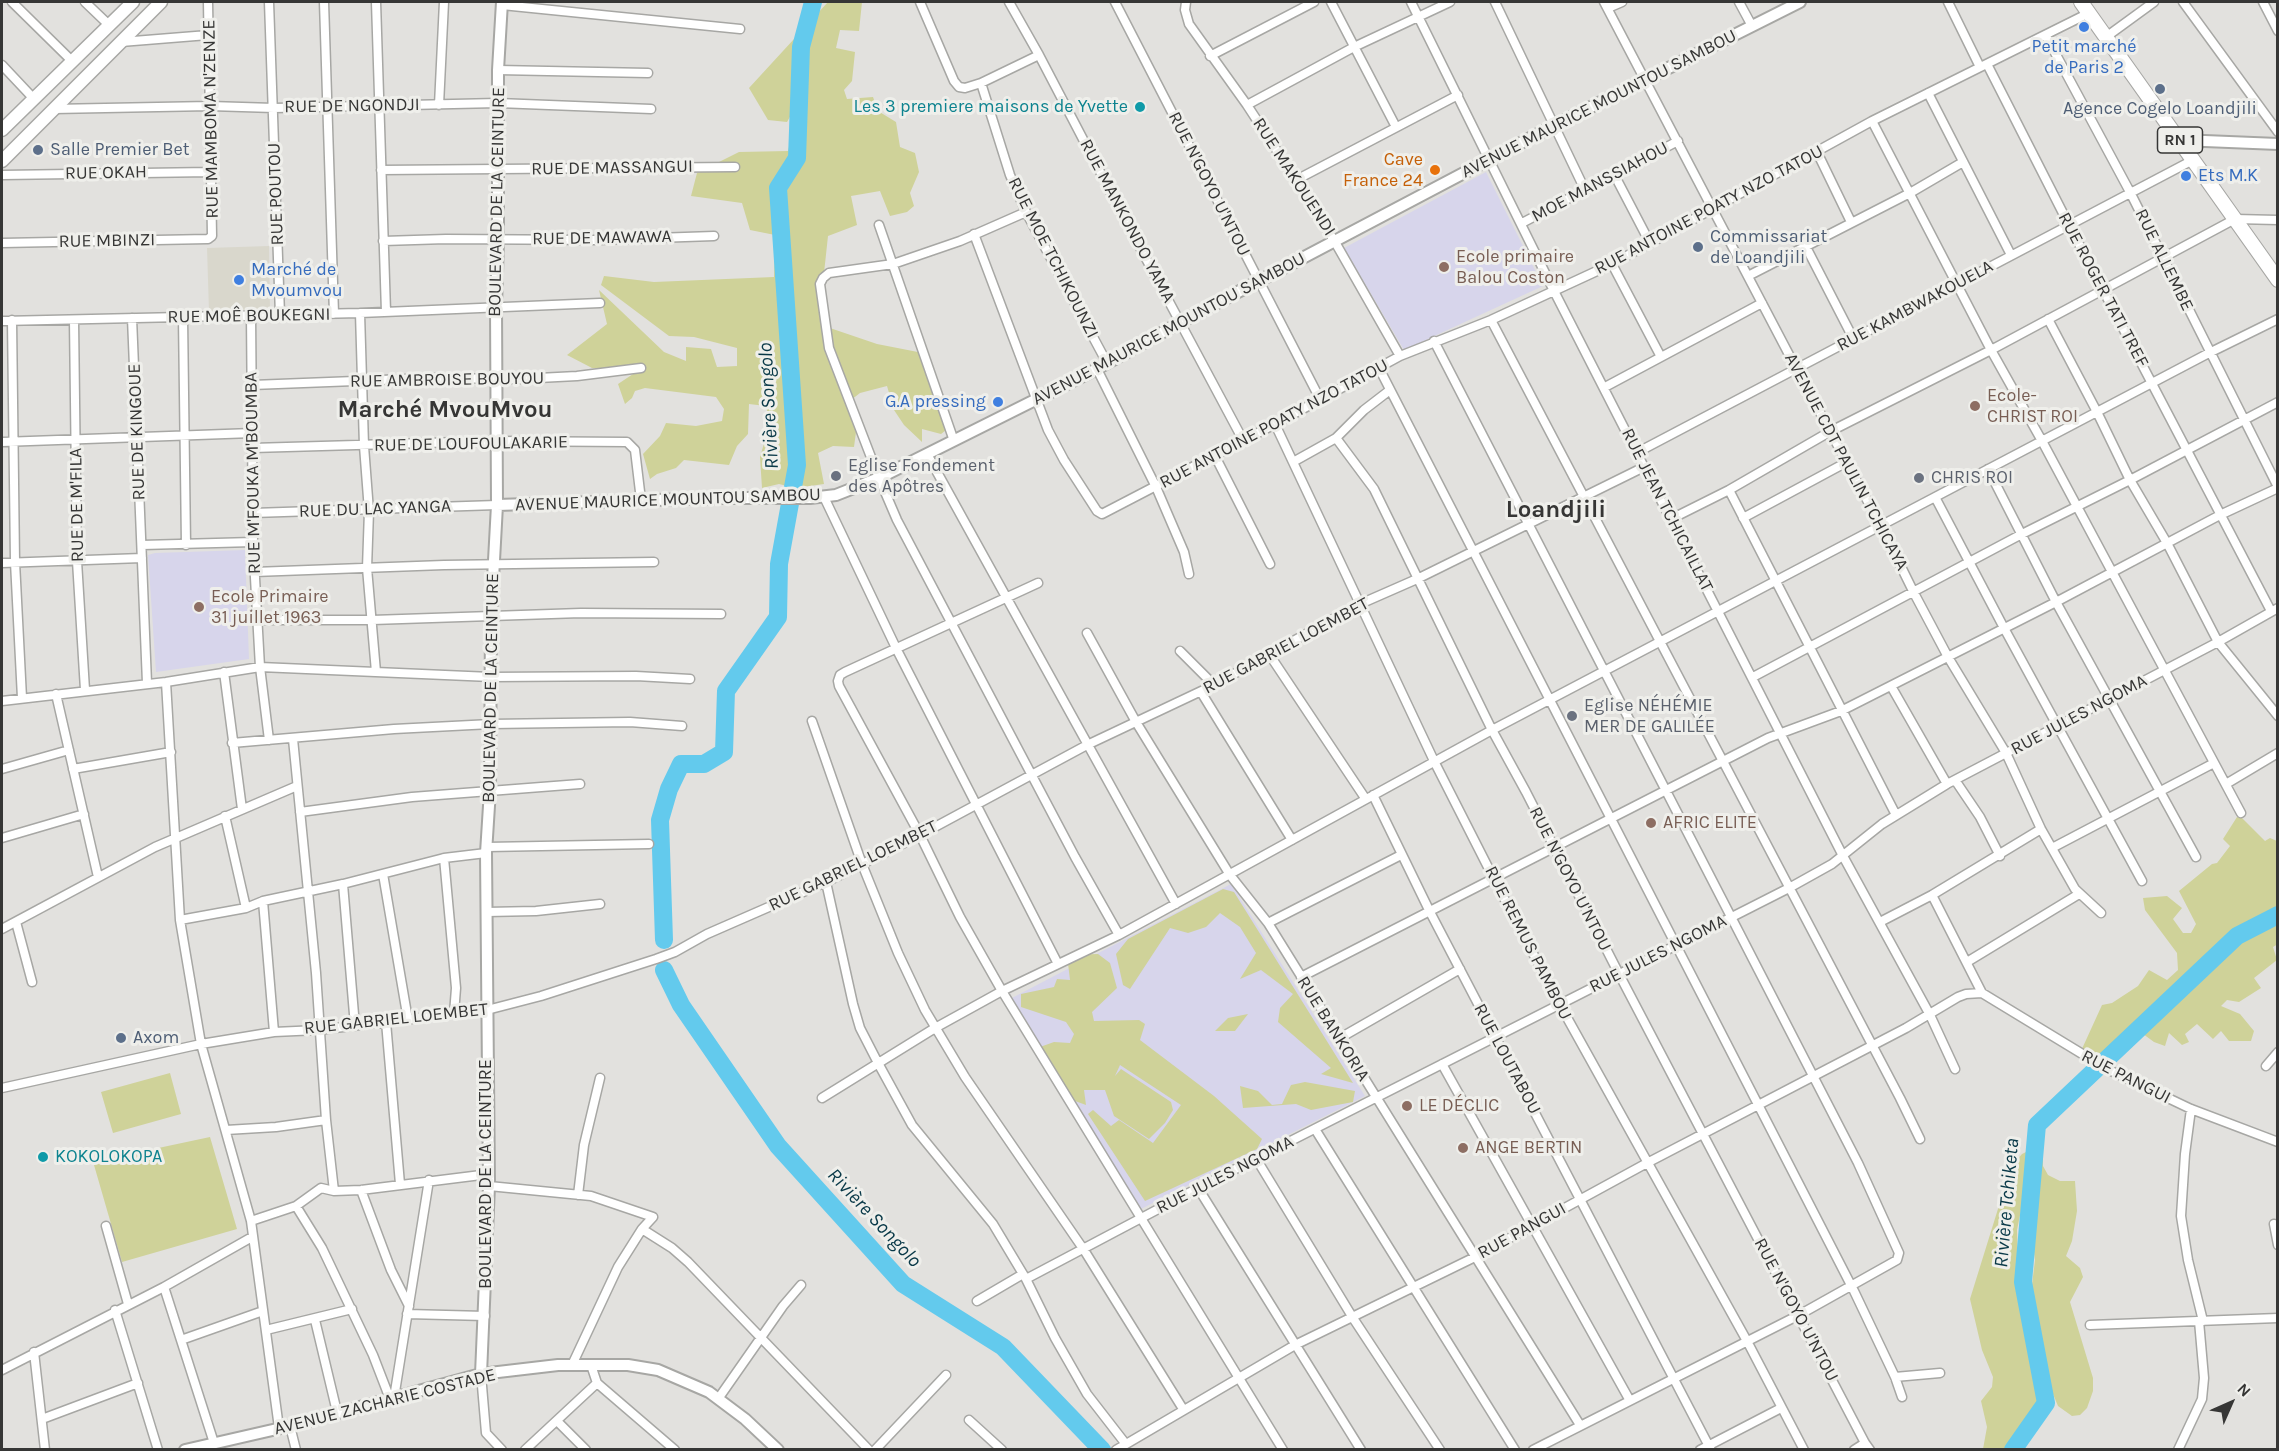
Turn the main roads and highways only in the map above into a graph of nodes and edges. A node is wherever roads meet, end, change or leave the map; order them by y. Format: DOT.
graph roads {
  1 [pos="133,2"];
  2 [pos="161,2"];
  3 [pos="2085,7"];
  4 [pos="2,130"];
  5 [pos="2,161"];
  6 [pos="2277,280"];
  1 -- 4 [label="main road"];
  2 -- 5 [label="main road"];
  3 -- 6 [label="highway, RN 1"];
}
